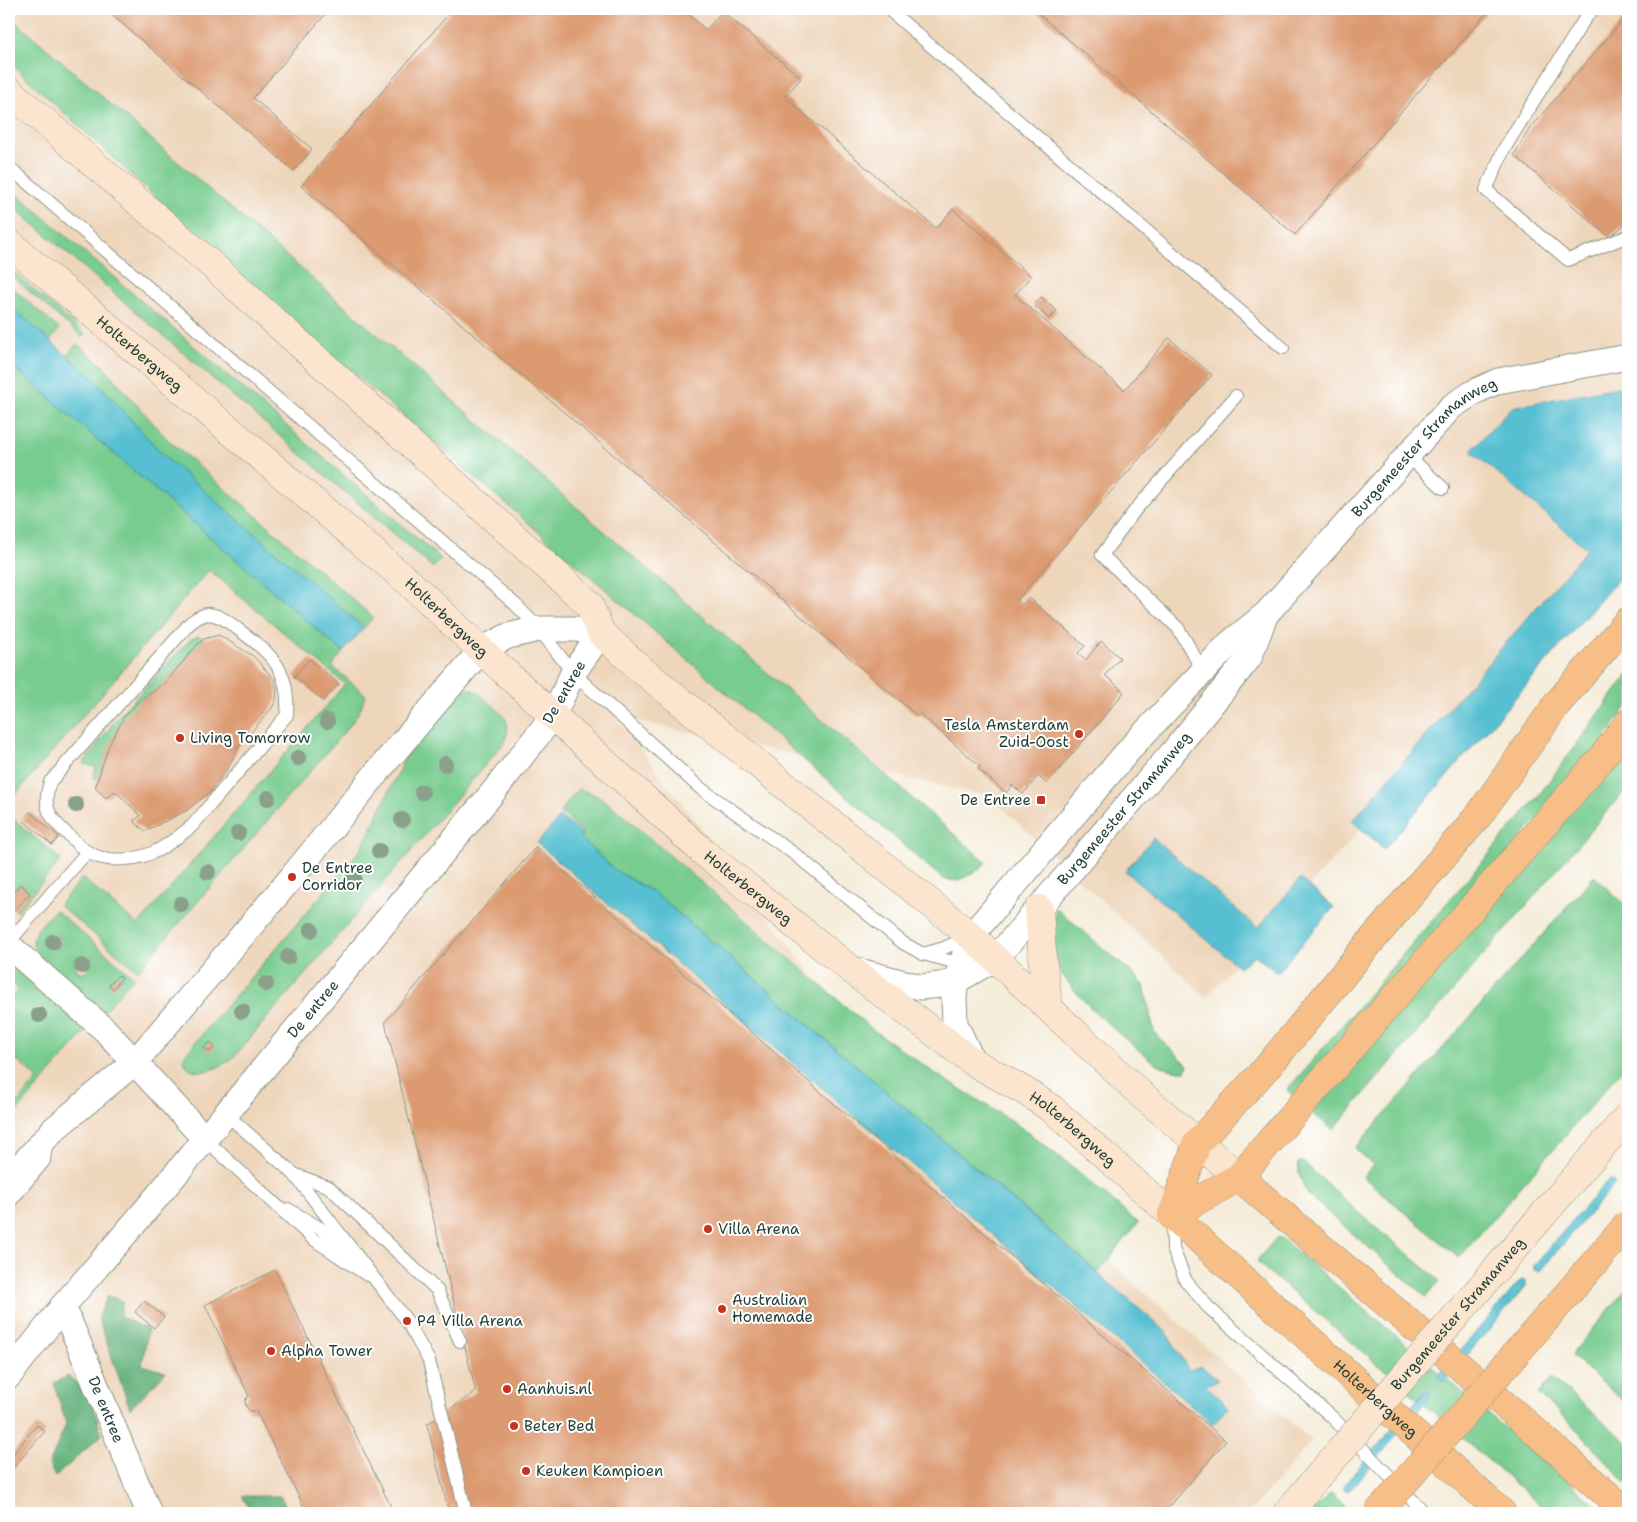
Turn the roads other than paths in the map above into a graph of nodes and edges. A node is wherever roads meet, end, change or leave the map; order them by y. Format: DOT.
graph roads {
  1 [pos="888,9"];
  2 [pos="1593,9"];
  3 [pos="9,91"];
  4 [pos="9,167"];
  5 [pos="1628,236"];
  6 [pos="9,244"];
  7 [pos="1283,348"];
  8 [pos="1628,357"];
  9 [pos="1236,396"];
  10 [pos="1408,456"];
  11 [pos="1444,488"];
  12 [pos="1266,614"];
  13 [pos="1628,621"];
  14 [pos="539,629"];
  15 [pos="601,633"];
  16 [pos="481,650"];
  17 [pos="1203,671"];
  18 [pos="573,673"];
  19 [pos="553,716"];
  20 [pos="1628,723"];
  21 [pos="87,852"];
  22 [pos="1039,909"];
  23 [pos="971,936"];
  24 [pos="9,942"];
  25 [pos="9,946"];
  26 [pos="923,954"];
  27 [pos="996,958"];
  28 [pos="849,968"];
  29 [pos="959,972"];
  30 [pos="1049,1008"];
  31 [pos="135,1062"];
  32 [pos="973,1062"];
  33 [pos="226,1114"];
  34 [pos="1628,1116"];
  35 [pos="47,1138"];
  36 [pos="205,1139"];
  37 [pos="1197,1143"];
  38 [pos="294,1174"];
  39 [pos="1239,1177"];
  40 [pos="9,1179"];
  41 [pos="9,1203"];
  42 [pos="1172,1215"];
  43 [pos="1628,1224"];
  44 [pos="375,1281"];
  45 [pos="63,1306"];
  46 [pos="460,1341"];
  47 [pos="9,1376"];
  48 [pos="1295,1504"];
  49 [pos="149,1513"];
  50 [pos="466,1513"];
  51 [pos="1378,1513"];
  52 [pos="1425,1513"];
  53 [pos="1502,1513"];
  54 [pos="1628,1513"];
  1 -- 7 [label="lane"];
  2 -- 5 [label="lane"];
  3 -- 15 [label="main road"];
  4 -- 14 [label="lane"];
  6 -- 16 [label="main road, Holterbergweg"];
  8 -- 10 [label="street, Burgemeester Stramanweg"];
  9 -- 17 [label="lane"];
  10 -- 11 [label="lane"];
  10 -- 12 [label="street, Burgemeester Stramanweg"];
  12 -- 17 [label="street, Burgemeester Stramanweg"];
  12 -- 22 [label="street, Burgemeester Stramanweg"];
  13 -- 37 [label="main road"];
  14 -- 15 [label="street"];
  14 -- 16 [label="street"];
  14 -- 18 [label="lane"];
  15 -- 18 [label="street, De entree"];
  15 -- 23 [label="main road"];
  16 -- 19 [label="main road, Holterbergweg"];
  16 -- 31 [label="street"];
  17 -- 23 [label="street, Burgemeester Stramanweg"];
  18 -- 19 [label="street, De entree"];
  18 -- 26 [label="lane"];
  19 -- 28 [label="main road, Holterbergweg"];
  19 -- 33 [label="street, De entree"];
  20 -- 39 [label="main road"];
  21 -- 21 [label="lane"];
  21 -- 24 [label="lane"];
  22 -- 27 [label="street, Burgemeester Stramanweg"];
  22 -- 30 [label="main road"];
  23 -- 26 [label="lane"];
  23 -- 27 [label="main road"];
  23 -- 29 [label="street, Burgemeester Stramanweg"];
  25 -- 31 [label="street"];
  26 -- 29 [label="lane"];
  27 -- 29 [label="street, Burgemeester Stramanweg"];
  27 -- 30 [label="main road"];
  28 -- 29 [label="street, Burgemeester Stramanweg"];
  28 -- 32 [label="main road, Holterbergweg"];
  29 -- 32 [label="street, Burgemeester Stramanweg"];
  30 -- 37 [label="main road"];
  31 -- 35 [label="street"];
  31 -- 36 [label="street"];
  32 -- 42 [label="main road, Holterbergweg"];
  33 -- 36 [label="street, De entree"];
  33 -- 38 [label="lane"];
  34 -- 48 [label="main road, Burgemeester Stramanweg, bridge"];
  35 -- 40 [label="street"];
  35 -- 41 [label="lane"];
  36 -- 44 [label="lane"];
  36 -- 45 [label="street, De entree"];
  37 -- 39 [label="main road"];
  37 -- 42 [label="main road"];
  38 -- 44 [label="lane"];
  38 -- 46 [label="lane"];
  39 -- 42 [label="main road"];
  39 -- 54 [label="main road"];
  42 -- 52 [label="lane"];
  42 -- 53 [label="main road, Holterbergweg"];
  43 -- 51 [label="main road, bridge"];
  44 -- 50 [label="lane"];
  45 -- 47 [label="street, De entree"];
  45 -- 49 [label="street, De entree"];
}
